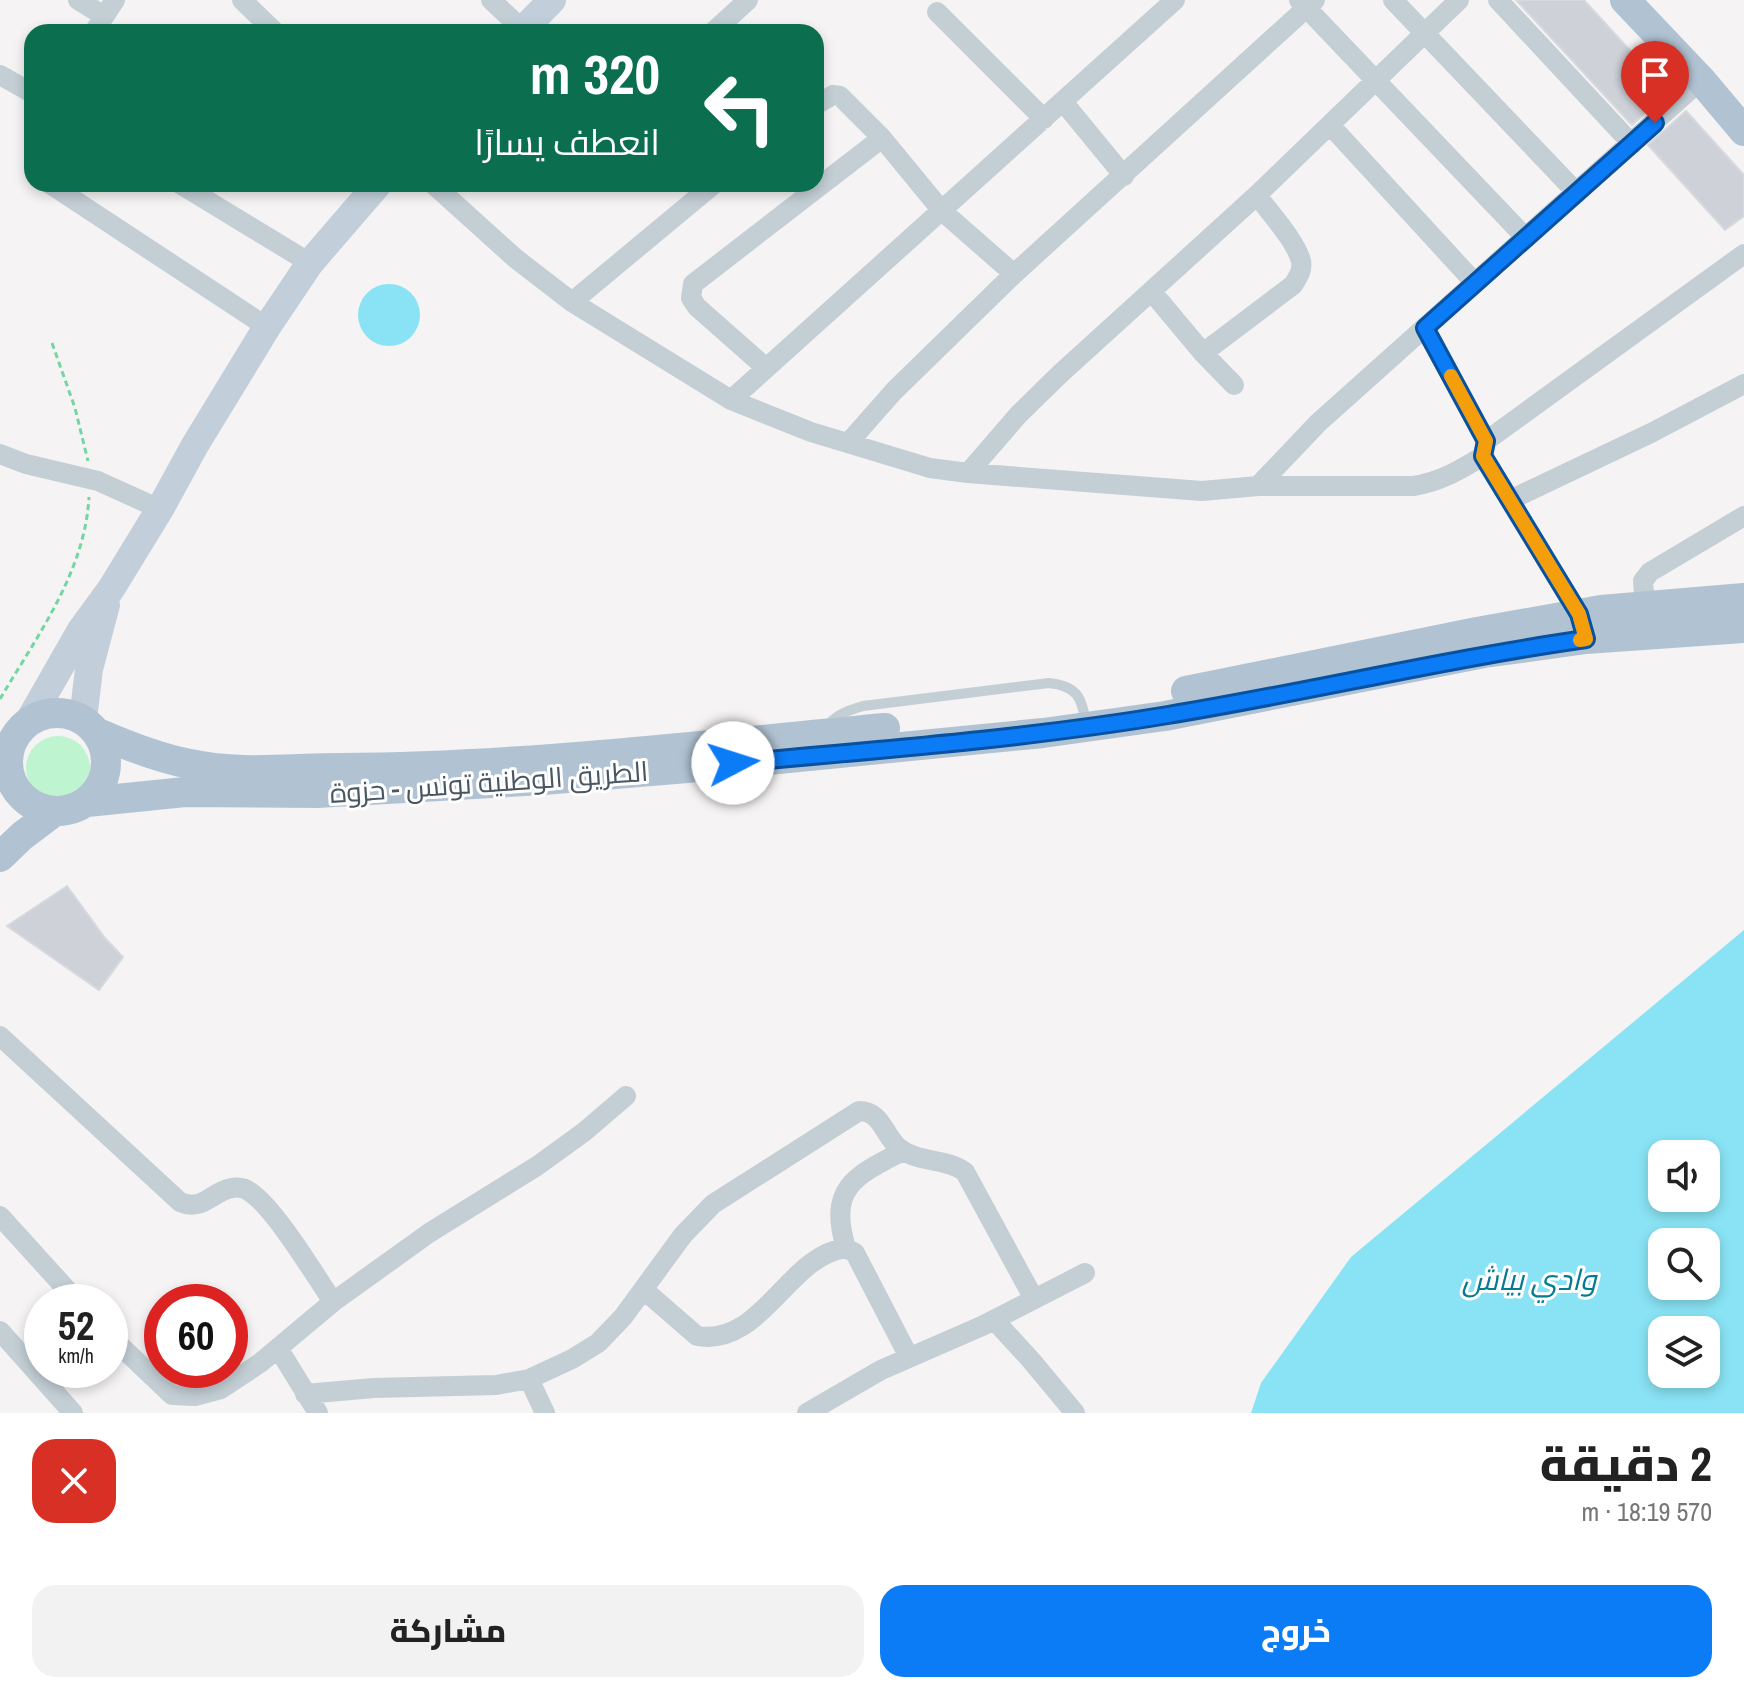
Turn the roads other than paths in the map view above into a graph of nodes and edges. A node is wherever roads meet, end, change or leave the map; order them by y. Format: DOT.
graph roads {
  1 [pos="78,0"];
  2 [pos="242,0"];
  3 [pos="491,0"];
  4 [pos="552,0"];
  5 [pos="748,0"];
  6 [pos="1393,0"];
  7 [pos="1459,0"];
  8 [pos="1498,0"];
  9 [pos="1625,0"];
  10 [pos="1167,2"];
  11 [pos="1307,3"];
  12 [pos="937,12"];
  13 [pos="104,16"];
  14 [pos="267,24"];
  15 [pos="515,24"];
  16 [pos="529,24"];
  17 [pos="722,24"];
  18 [pos="1425,33"];
  19 [pos="0,75"];
  20 [pos="1701,80"];
  21 [pos="1375,81"];
  22 [pos="24,88"];
  23 [pos="824,100"];
  24 [pos="1064,103"];
  25 [pos="1044,119"];
  26 [pos="1330,125"];
  27 [pos="1744,131"];
  28 [pos="882,138"];
  29 [pos="1632,144"];
  30 [pos="1124,176"];
  31 [pos="824,183"];
  32 [pos="62,192"];
  33 [pos="193,192"];
  34 [pos="371,192"];
  35 [pos="442,192"];
  36 [pos="704,192"];
  37 [pos="812,192"];
  38 [pos="1577,193"];
  39 [pos="1257,195"];
  40 [pos="942,211"];
  41 [pos="1526,238"];
  42 [pos="1744,254"];
  43 [pos="310,263"];
  44 [pos="1014,274"];
  45 [pos="1475,283"];
  46 [pos="1152,292"];
  47 [pos="572,302"];
  48 [pos="267,327"];
  49 [pos="1425,328"];
  50 [pos="1203,353"];
  51 [pos="765,367"];
  52 [pos="1744,384"];
  53 [pos="1234,385"];
  54 [pos="731,400"];
  55 [pos="849,442"];
  56 [pos="1485,448"];
  57 [pos="0,454"];
  58 [pos="968,473"];
  59 [pos="1258,486"];
  60 [pos="1510,500"];
  61 [pos="160,509"];
  62 [pos="1744,516"];
  63 [pos="111,589"];
  64 [pos="1744,598"];
  65 [pos="1645,606"];
  66 [pos="1582,626"];
  67 [pos="1744,628"];
  68 [pos="1085,716"];
  69 [pos="29,721"];
  70 [pos="91,726"];
  71 [pos="732,753"];
  72 [pos="5,755"];
  73 [pos="87,802"];
  74 [pos="55,811"];
  75 [pos="0,857"];
  76 [pos="0,1036"];
  77 [pos="626,1096"];
  78 [pos="903,1151"];
  79 [pos="0,1216"];
  80 [pos="846,1248"];
  81 [pos="1085,1273"];
  82 [pos="62,1284"];
  83 [pos="644,1290"];
  84 [pos="1034,1299"];
  85 [pos="333,1302"];
  86 [pos="994,1320"];
  87 [pos="0,1331"];
  88 [pos="278,1348"];
  89 [pos="128,1354"];
  90 [pos="909,1357"];
  91 [pos="529,1379"];
  92 [pos="305,1394"];
  93 [pos="834,1395"];
  94 [pos="73,1413"];
  95 [pos="318,1413"];
  96 [pos="545,1413"];
  97 [pos="807,1413"];
  98 [pos="848,1413"];
  99 [pos="1075,1413"];
  1 -- 13 [label="street"];
  2 -- 14 [label="street"];
  3 -- 15 [label="street"];
  4 -- 16 [label="street"];
  5 -- 17 [label="street"];
  6 -- 18 [label="street"];
  7 -- 18 [label="street"];
  8 -- 29 [label="street"];
  9 -- 20 [label="main road"];
  10 -- 24 [label="street"];
  11 -- 21 [label="street"];
  11 -- 30 [label="street"];
  12 -- 25 [label="street"];
  18 -- 21 [label="street"];
  18 -- 38 [label="street"];
  19 -- 22 [label="street"];
  20 -- 27 [label="main road"];
  20 -- 29 [label="street"];
  21 -- 26 [label="street"];
  21 -- 41 [label="street"];
  23 -- 28 [label="street"];
  24 -- 25 [label="street"];
  24 -- 30 [label="street"];
  25 -- 40 [label="street"];
  26 -- 39 [label="street"];
  26 -- 45 [label="street"];
  28 -- 31 [label="street"];
  28 -- 40 [label="street"];
  29 -- 38 [label="street"];
  30 -- 44 [label="street"];
  32 -- 48 [label="street"];
  33 -- 43 [label="street"];
  34 -- 43 [label="street"];
  35 -- 47 [label="street"];
  36 -- 47 [label="street"];
  37 -- 51 [label="street"];
  38 -- 41 [label="street"];
  39 -- 46 [label="street"];
  39 -- 50 [label="street"];
  40 -- 44 [label="street"];
  40 -- 51 [label="street"];
  41 -- 45 [label="street"];
  42 -- 56 [label="street"];
  43 -- 48 [label="street"];
  44 -- 55 [label="street"];
  45 -- 49 [label="street"];
  46 -- 50 [label="street"];
  46 -- 58 [label="street"];
  47 -- 54 [label="street"];
  48 -- 61 [label="street"];
  49 -- 56 [label="street"];
  49 -- 59 [label="street"];
  50 -- 53 [label="street"];
  51 -- 54 [label="street"];
  52 -- 60 [label="street"];
  54 -- 55 [label="street"];
  55 -- 58 [label="street"];
  56 -- 59 [label="street"];
  56 -- 60 [label="street"];
  57 -- 61 [label="street"];
  58 -- 59 [label="street"];
  60 -- 66 [label="street"];
  61 -- 63 [label="street"];
  62 -- 65 [label="street"];
  63 -- 69 [label="street"];
  63 -- 70 [label="street"];
  64 -- 65 [label="main road, الطريق الوطنية تونس - حزوة"];
  65 -- 66 [label="main road, الطريق الوطنية تونس - حزوة"];
  66 -- 67 [label="main road, الطريق الوطنية تونس - حزوة"];
  66 -- 68 [label="main road, الطريق الوطنية تونس - حزوة"];
  68 -- 71 [label="main road, الطريق الوطنية تونس - حزوة"];
  68 -- 71 [label="main road, الطريق الوطنية تونس - حزوة"];
  69 -- 70 [label="main road"];
  69 -- 72 [label="main road"];
  70 -- 71 [label="main road, الطريق الوطنية تونس - حزوة"];
  70 -- 73 [label="main road"];
  71 -- 73 [label="main road, الطريق الوطنية تونس - حزوة"];
  72 -- 74 [label="main road"];
  73 -- 74 [label="main road"];
  74 -- 75 [label="main road"];
  76 -- 85 [label="street"];
  77 -- 85 [label="street"];
  78 -- 80 [label="street"];
  78 -- 83 [label="street"];
  78 -- 84 [label="street"];
  79 -- 82 [label="street"];
  80 -- 83 [label="street"];
  80 -- 90 [label="street"];
  81 -- 84 [label="street"];
  83 -- 91 [label="street"];
  84 -- 86 [label="street"];
  85 -- 88 [label="street"];
  86 -- 90 [label="street"];
  86 -- 99 [label="street"];
  87 -- 94 [label="street"];
  88 -- 89 [label="street"];
  88 -- 92 [label="street"];
  90 -- 93 [label="street"];
  91 -- 92 [label="street"];
  91 -- 96 [label="street"];
  92 -- 95 [label="street"];
  93 -- 97 [label="street"];
  93 -- 98 [label="street"];
}
